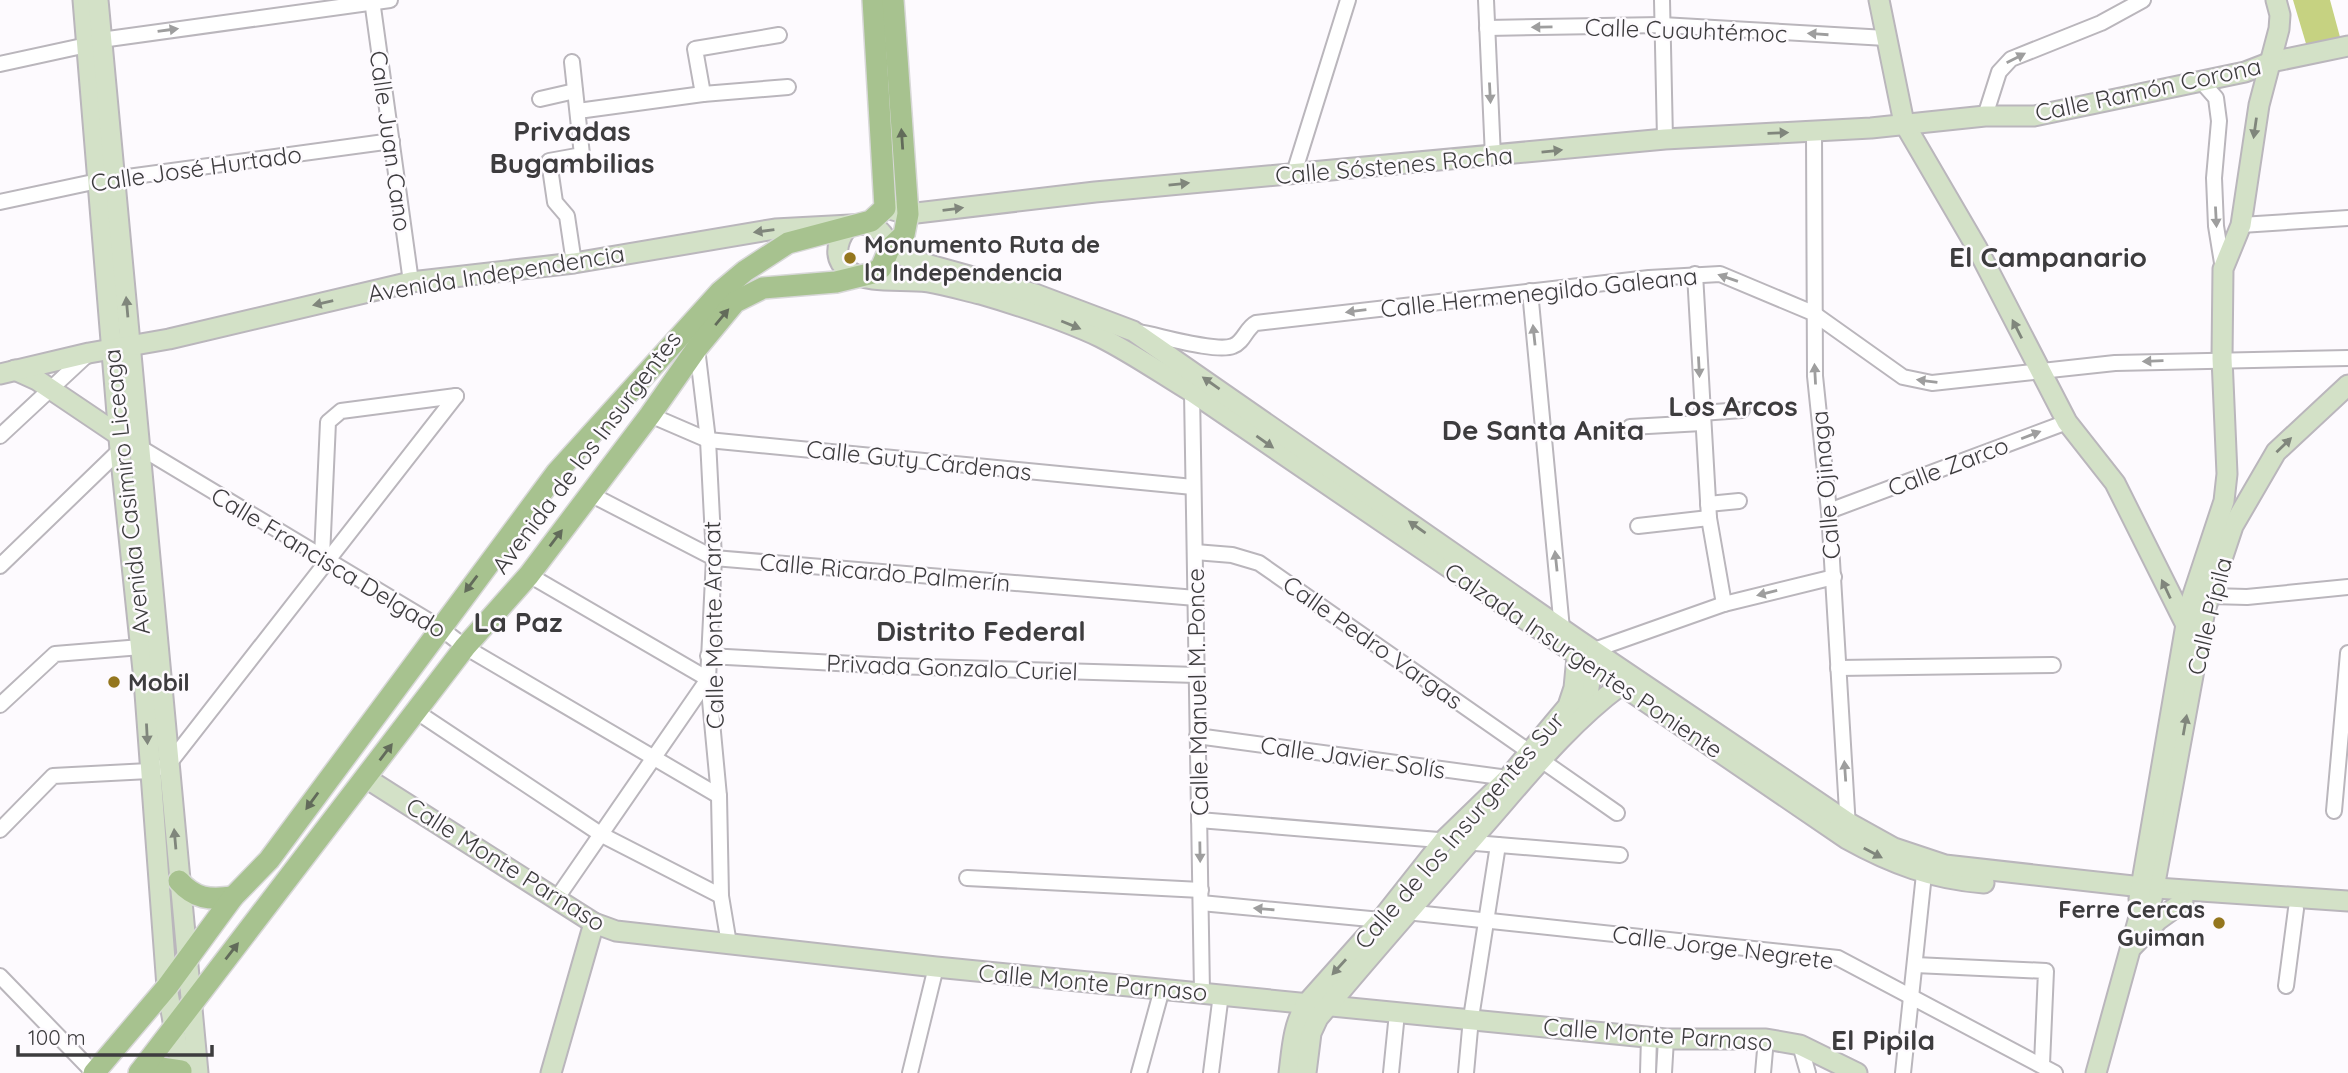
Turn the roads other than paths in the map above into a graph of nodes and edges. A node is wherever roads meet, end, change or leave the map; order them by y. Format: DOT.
graph roads {
  1 [pos="83,0"];
  2 [pos="98,0"];
  3 [pos="390,0"];
  4 [pos="873,0"];
  5 [pos="892,0"];
  6 [pos="1348,0"];
  7 [pos="1486,0"];
  8 [pos="1662,0"];
  9 [pos="1879,0"];
  10 [pos="2143,0"];
  11 [pos="2276,0"];
  12 [pos="372,1"];
  13 [pos="1662,25"];
  14 [pos="1487,28"];
  15 [pos="779,36"];
  16 [pos="1886,38"];
  17 [pos="94,42"];
  18 [pos="2348,46"];
  19 [pos="572,62"];
  20 [pos="2271,62"];
  21 [pos="0,64"];
  22 [pos="2201,81"];
  23 [pos="788,87"];
  24 [pos="575,91"];
  25 [pos="703,94"];
  26 [pos="540,99"];
  27 [pos="578,111"];
  28 [pos="1985,116"];
  29 [pos="1904,123"];
  30 [pos="1814,131"];
  31 [pos="1665,139"];
  32 [pos="392,141"];
  33 [pos="1493,157"];
  34 [pos="1294,173"];
  35 [pos="107,180"];
  36 [pos="0,202"];
  37 [pos="886,208"];
  38 [pos="908,214"];
  39 [pos="2348,218"];
  40 [pos="2241,225"];
  41 [pos="851,226"];
  42 [pos="889,249"];
  43 [pos="574,263"];
  44 [pos="2223,269"];
  45 [pos="1695,274"];
  46 [pos="863,275"];
  47 [pos="411,282"];
  48 [pos="1530,291"];
  49 [pos="1046,306"];
  50 [pos="1813,313"];
  51 [pos="1133,331"];
  52 [pos="121,347"];
  53 [pos="697,348"];
  54 [pos="89,353"];
  55 [pos="2222,358"];
  56 [pos="2348,358"];
  57 [pos="2039,371"];
  58 [pos="7,372"];
  59 [pos="2348,385"];
  60 [pos="49,388"];
  61 [pos="1192,392"];
  62 [pos="1742,410"];
  63 [pos="650,415"];
  64 [pos="1701,418"];
  65 [pos="2067,422"];
  66 [pos="1630,427"];
  67 [pos="0,436"];
  68 [pos="708,440"];
  69 [pos="120,443"];
  70 [pos="141,448"];
  71 [pos="2227,474"];
  72 [pos="2260,479"];
  73 [pos="1193,487"];
  74 [pos="590,494"];
  75 [pos="1738,501"];
  76 [pos="1709,511"];
  77 [pos="1829,511"];
  78 [pos="1638,526"];
  79 [pos="1195,552"];
  80 [pos="326,558"];
  81 [pos="714,558"];
  82 [pos="0,566"];
  83 [pos="529,575"];
  84 [pos="1834,577"];
  85 [pos="2348,587"];
  86 [pos="2210,596"];
  87 [pos="1196,597"];
  88 [pos="1724,604"];
  89 [pos="439,627"];
  90 [pos="2186,629"];
  91 [pos="141,647"];
  92 [pos="465,647"];
  93 [pos="1581,648"];
  94 [pos="2198,649"];
  95 [pos="2348,653"];
  96 [pos="708,656"];
  97 [pos="2053,665"];
  98 [pos="1838,668"];
  99 [pos="1197,676"];
  100 [pos="708,679"];
  101 [pos="1621,685"];
  102 [pos="0,705"];
  103 [pos="417,712"];
  104 [pos="1585,714"];
  105 [pos="1197,736"];
  106 [pos="1536,755"];
  107 [pos="653,759"];
  108 [pos="159,768"];
  109 [pos="366,778"];
  110 [pos="1508,778"];
  111 [pos="719,796"];
  112 [pos="2334,811"];
  113 [pos="1617,813"];
  114 [pos="1199,820"];
  115 [pos="0,830"];
  116 [pos="1848,831"];
  117 [pos="602,835"];
  118 [pos="1446,839"];
  119 [pos="1471,841"];
  120 [pos="1497,845"];
  121 [pos="1620,855"];
  122 [pos="1924,874"];
  123 [pos="967,878"];
  124 [pos="2014,880"];
  125 [pos="179,881"];
  126 [pos="721,896"];
  127 [pos="1201,896"];
  128 [pos="233,897"];
  129 [pos="2146,897"];
  130 [pos="557,898"];
  131 [pos="2224,899"];
  132 [pos="2348,901"];
  133 [pos="2183,902"];
  134 [pos="2296,909"];
  135 [pos="1406,912"];
  136 [pos="2348,912"];
  137 [pos="1381,920"];
  138 [pos="1488,920"];
  139 [pos="594,923"];
  140 [pos="729,944"];
  141 [pos="2131,949"];
  142 [pos="186,960"];
  143 [pos="1915,965"];
  144 [pos="936,967"];
  145 [pos="3,985"];
  146 [pos="2286,986"];
  147 [pos="167,987"];
  148 [pos="1162,989"];
  149 [pos="1212,993"];
  150 [pos="1910,996"];
  151 [pos="1306,1004"];
  152 [pos="190,1005"];
  153 [pos="1328,1006"];
  154 [pos="1397,1013"];
  155 [pos="1471,1018"];
  156 [pos="175,1026"];
  157 [pos="1658,1038"];
  158 [pos="1766,1039"];
  159 [pos="1800,1045"];
  160 [pos="2042,1064"];
  161 [pos="139,1072"];
  162 [pos="187,1072"];
  163 [pos="94,1073"];
  164 [pos="551,1073"];
  165 [pos="910,1073"];
  166 [pos="1139,1073"];
  167 [pos="1211,1073"];
  168 [pos="1289,1073"];
  169 [pos="1306,1073"];
  170 [pos="1391,1073"];
  171 [pos="1466,1073"];
  172 [pos="1648,1073"];
  173 [pos="1664,1073"];
  174 [pos="1763,1073"];
  175 [pos="1808,1073"];
  176 [pos="1857,1073"];
  177 [pos="1903,1073"];
  178 [pos="2055,1073"];
  179 [pos="2096,1073"];
  1 -- 17 [label="street, Avenida Casimiro Liceaga"];
  2 -- 17 [label="street, Avenida Casimiro Liceaga"];
  3 -- 12 [label="street"];
  4 -- 37 [label="main road"];
  38 -- 5 [label="main road, one-way"];
  6 -- 34 [label="street"];
  7 -- 14 [label="street"];
  8 -- 13 [label="street"];
  9 -- 16 [label="street"];
  28 -- 10 [label="street, one-way"];
  11 -- 20 [label="street"];
  17 -- 12 [label="street, one-way"];
  12 -- 32 [label="street, Calle Juan Cano"];
  13 -- 14 [label="street, Calle Cuauhtémoc, one-way"];
  16 -- 13 [label="street, Calle Cuauhtémoc, one-way"];
  13 -- 31 [label="street"];
  14 -- 33 [label="street, one-way"];
  15 -- 25 [label="street"];
  16 -- 29 [label="street"];
  17 -- 21 [label="street"];
  17 -- 35 [label="street, Avenida Casimiro Liceaga"];
  18 -- 20 [label="street, Calle Ramón Corona"];
  19 -- 24 [label="street"];
  20 -- 22 [label="street, Calle Ramón Corona"];
  20 -- 40 [label="street, one-way"];
  22 -- 28 [label="street, Calle Ramón Corona"];
  22 -- 44 [label="street, one-way"];
  23 -- 25 [label="street"];
  24 -- 26 [label="street"];
  24 -- 27 [label="street"];
  25 -- 27 [label="street"];
  27 -- 43 [label="street"];
  28 -- 29 [label="street, Calle Ramón Corona"];
  29 -- 30 [label="street, Calle Sóstenes Rocha"];
  57 -- 29 [label="street, one-way"];
  31 -- 30 [label="street, Calle Sóstenes Rocha, one-way"];
  30 -- 50 [label="street, Calle Ojinaga"];
  33 -- 31 [label="street, Calle Sóstenes Rocha, one-way"];
  32 -- 35 [label="street, Calle José Hurtado"];
  32 -- 47 [label="street, Calle Juan Cano"];
  33 -- 34 [label="street, Calle Sóstenes Rocha"];
  38 -- 34 [label="street, Calle Sóstenes Rocha, one-way"];
  35 -- 36 [label="street, Calle José Hurtado"];
  35 -- 52 [label="street, Avenida Casimiro Liceaga"];
  37 -- 38 [label="street, Calle Sóstenes Rocha"];
  37 -- 41 [label="main road, Avenida de los Insurgentes"];
  38 -- 42 [label="main road, Avenida de los Insurgentes"];
  39 -- 40 [label="street"];
  40 -- 44 [label="street"];
  41 -- 42 [label="street"];
  41 -- 43 [label="street, Avenida Independencia, one-way"];
  41 -- 46 [label="street"];
  41 -- 89 [label="main road, Avenida de los Insurgentes, one-way"];
  42 -- 46 [label="main road, Avenida de los Insurgentes"];
  42 -- 49 [label="street, Calzada Insurgentes Poniente"];
  43 -- 47 [label="street, Avenida Independencia"];
  44 -- 55 [label="street, Calle Pípila"];
  45 -- 48 [label="street, Calle Hermenegildo Galeana"];
  50 -- 45 [label="street, Calle Hermenegildo Galeana, one-way"];
  45 -- 64 [label="street, one-way"];
  46 -- 49 [label="street, Calzada Insurgentes Poniente"];
  53 -- 46 [label="main road, Avenida de los Insurgentes, one-way"];
  47 -- 52 [label="street, Avenida Independencia, one-way"];
  48 -- 51 [label="street, Calle Hermenegildo Galeana, one-way"];
  93 -- 48 [label="street, one-way"];
  49 -- 51 [label="street, Calzada Insurgentes Poniente"];
  49 -- 61 [label="street, Calzada Insurgentes Poniente, one-way"];
  57 -- 50 [label="street, Calle Hermenegildo Galeana, one-way"];
  77 -- 50 [label="street, Calle Ojinaga, one-way"];
  93 -- 51 [label="street, Calzada Insurgentes Poniente, one-way"];
  52 -- 54 [label="street, Avenida Independencia"];
  52 -- 69 [label="street, Avenida Casimiro Liceaga"];
  52 -- 70 [label="street, Avenida Casimiro Liceaga"];
  53 -- 63 [label="main road, Avenida de los Insurgentes"];
  53 -- 68 [label="street, Calle Monte Ararat"];
  54 -- 58 [label="street, Avenida Independencia"];
  54 -- 60 [label="street"];
  55 -- 56 [label="street, Calle Hermenegildo Galeana"];
  55 -- 57 [label="street, Calle Hermenegildo Galeana, one-way"];
  55 -- 71 [label="street, Calle Pípila"];
  57 -- 65 [label="street"];
  58 -- 60 [label="street, Avenida Independencia"];
  72 -- 59 [label="street, Calle Pípila, one-way"];
  60 -- 67 [label="street"];
  60 -- 69 [label="street, Calle Francisca Delgado"];
  61 -- 73 [label="street, Calle Manuel M. Ponce"];
  61 -- 93 [label="street, Calzada Insurgentes Poniente, one-way"];
  62 -- 64 [label="street"];
  63 -- 68 [label="street, Calle Guty Cárdenas"];
  63 -- 74 [label="main road, Avenida de los Insurgentes"];
  64 -- 66 [label="street"];
  64 -- 76 [label="street"];
  77 -- 65 [label="street, Calle Zarco, one-way"];
  90 -- 65 [label="street, one-way"];
  68 -- 73 [label="street, Calle Guty Cárdenas"];
  68 -- 81 [label="street, Calle Monte Ararat"];
  69 -- 70 [label="street, Calle Francisca Delgado"];
  69 -- 82 [label="street"];
  69 -- 91 [label="street, Avenida Casimiro Liceaga"];
  70 -- 80 [label="street, Calle Francisca Delgado"];
  70 -- 108 [label="street, Avenida Casimiro Liceaga"];
  71 -- 72 [label="street"];
  71 -- 90 [label="street, Calle Pípila"];
  72 -- 86 [label="street, Calle Pípila"];
  73 -- 79 [label="street, Calle Manuel M. Ponce"];
  74 -- 81 [label="street, Calle Ricardo Palmerín"];
  83 -- 74 [label="main road, Avenida de los Insurgentes, one-way"];
  75 -- 76 [label="street"];
  76 -- 78 [label="street"];
  76 -- 88 [label="street"];
  77 -- 84 [label="street, Calle Ojinaga"];
  79 -- 87 [label="street, Calle Manuel M. Ponce"];
  79 -- 106 [label="street, Calle Pedro Vargas"];
  80 -- 80 [label="street"];
  80 -- 89 [label="street, Calle Francisca Delgado"];
  80 -- 108 [label="street"];
  81 -- 87 [label="street, Calle Ricardo Palmerín"];
  81 -- 96 [label="street, Calle Monte Ararat"];
  83 -- 92 [label="main road, Avenida de los Insurgentes"];
  83 -- 100 [label="street"];
  84 -- 88 [label="street, one-way"];
  84 -- 98 [label="street, Calle Ojinaga"];
  85 -- 86 [label="street"];
  86 -- 94 [label="street, Calle Pípila"];
  87 -- 99 [label="street, Calle Manuel M. Ponce"];
  88 -- 93 [label="street"];
  89 -- 92 [label="street, Calle Francisca Delgado"];
  89 -- 128 [label="main road, Avenida de los Insurgentes, one-way"];
  90 -- 94 [label="street"];
  90 -- 129 [label="street, Calle Pípila"];
  91 -- 102 [label="street"];
  91 -- 108 [label="street, Avenida Casimiro Liceaga, one-way"];
  92 -- 103 [label="main road, Avenida de los Insurgentes"];
  92 -- 107 [label="street, Calle Francisca Delgado"];
  93 -- 101 [label="street, Calzada Insurgentes Poniente"];
  93 -- 104 [label="street, Calle de los Insurgentes Sur"];
  93 -- 106 [label="street, Calle de los Insurgentes Sur"];
  93 -- 116 [label="street, Calzada Insurgentes Poniente"];
  129 -- 94 [label="street, Calle Pípila, one-way"];
  95 -- 112 [label="street"];
  96 -- 99 [label="street, Privada Gonzalo Curiel"];
  96 -- 100 [label="street, Calle Monte Ararat"];
  97 -- 98 [label="street"];
  116 -- 98 [label="street, Calle Ojinaga, one-way"];
  99 -- 105 [label="street, Calle Manuel M. Ponce"];
  100 -- 107 [label="street"];
  100 -- 111 [label="street, Calle Monte Ararat"];
  101 -- 104 [label="street"];
  101 -- 116 [label="street, Calzada Insurgentes Poniente"];
  109 -- 103 [label="main road, Avenida de los Insurgentes, one-way"];
  103 -- 117 [label="street"];
  104 -- 106 [label="street, Calle de los Insurgentes Sur"];
  105 -- 110 [label="street, Calle Javier Solís"];
  105 -- 114 [label="street, Calle Manuel M. Ponce"];
  106 -- 110 [label="street, Calle de los Insurgentes Sur"];
  106 -- 113 [label="street, Calle Pedro Vargas"];
  106 -- 119 [label="street, Calle de los Insurgentes Sur"];
  107 -- 111 [label="street, Calle Francisca Delgado"];
  107 -- 117 [label="street"];
  108 -- 115 [label="street"];
  125 -- 108 [label="street, Avenida Casimiro Liceaga, one-way"];
  108 -- 147 [label="street, Avenida Casimiro Liceaga"];
  109 -- 130 [label="street, Calle Monte Parnaso"];
  152 -- 109 [label="main road, Avenida de los Insurgentes, one-way"];
  110 -- 118 [label="street, Calle de los Insurgentes Sur"];
  111 -- 126 [label="street, Calle Monte Ararat"];
  114 -- 118 [label="street"];
  114 -- 127 [label="street, Calle Manuel M. Ponce, one-way"];
  116 -- 122 [label="street, Calzada Insurgentes Poniente, one-way"];
  116 -- 124 [label="street, Calzada Insurgentes Poniente"];
  117 -- 126 [label="street"];
  117 -- 130 [label="street"];
  118 -- 119 [label="street"];
  118 -- 137 [label="street, Calle de los Insurgentes Sur"];
  119 -- 120 [label="street"];
  119 -- 135 [label="street, Calle de los Insurgentes Sur"];
  120 -- 121 [label="street"];
  120 -- 138 [label="street"];
  122 -- 124 [label="street, Calzada Insurgentes Poniente"];
  122 -- 143 [label="street"];
  123 -- 127 [label="street"];
  124 -- 129 [label="street, Calzada Insurgentes Poniente"];
  125 -- 128 [label="main road"];
  125 -- 142 [label="street, Avenida Casimiro Liceaga"];
  126 -- 140 [label="street, Calle Monte Ararat"];
  137 -- 127 [label="street, one-way"];
  127 -- 149 [label="street, Calle Manuel M. Ponce"];
  128 -- 142 [label="main road, Avenida de los Insurgentes"];
  129 -- 131 [label="street, Calzada Insurgentes Poniente"];
  129 -- 133 [label="street, Calzada Insurgentes Poniente"];
  129 -- 141 [label="street, Calle Pípila"];
  130 -- 139 [label="street, Calle Monte Parnaso"];
  131 -- 132 [label="street, Calzada Insurgentes Poniente"];
  131 -- 133 [label="street, Calzada Insurgentes Poniente"];
  131 -- 134 [label="street, Calzada Insurgentes Poniente"];
  133 -- 141 [label="street"];
  134 -- 136 [label="street, Calzada Insurgentes Poniente"];
  134 -- 146 [label="street"];
  135 -- 138 [label="street, Calle Jorge Negrete"];
  135 -- 153 [label="street, Calle de los Insurgentes Sur"];
  137 -- 151 [label="street, Calle de los Insurgentes Sur, one-way"];
  138 -- 150 [label="street, Calle Jorge Negrete"];
  138 -- 155 [label="street"];
  139 -- 140 [label="street, Calle Monte Parnaso"];
  139 -- 164 [label="street"];
  140 -- 144 [label="street, Calle Monte Parnaso"];
  141 -- 179 [label="street, Calle Pípila"];
  142 -- 147 [label="main road, Avenida de los Insurgentes"];
  142 -- 152 [label="street, Avenida Casimiro Liceaga"];
  143 -- 150 [label="street"];
  143 -- 160 [label="street"];
  144 -- 148 [label="street, Calle Monte Parnaso"];
  144 -- 165 [label="street"];
  145 -- 163 [label="street"];
  147 -- 156 [label="street, Avenida Casimiro Liceaga"];
  147 -- 163 [label="main road, Avenida de los Insurgentes"];
  148 -- 149 [label="street, Calle Monte Parnaso"];
  148 -- 166 [label="street"];
  149 -- 151 [label="street, Calle Monte Parnaso"];
  149 -- 167 [label="street, Calle Manuel M. Ponce"];
  150 -- 160 [label="street, Calle Jorge Negrete"];
  150 -- 177 [label="street"];
  151 -- 153 [label="street, Calle Monte Parnaso"];
  151 -- 168 [label="street"];
  152 -- 156 [label="main road, Avenida de los Insurgentes"];
  152 -- 162 [label="street, Avenida Casimiro Liceaga"];
  153 -- 154 [label="street, Calle Monte Parnaso"];
  153 -- 169 [label="street, Calle de los Insurgentes Sur"];
  154 -- 155 [label="street, Calle Monte Parnaso"];
  154 -- 170 [label="street"];
  155 -- 157 [label="street, Calle Monte Parnaso"];
  155 -- 171 [label="street"];
  156 -- 161 [label="main road, Avenida de los Insurgentes"];
  156 -- 162 [label="street, Avenida Casimiro Liceaga"];
  157 -- 158 [label="street, Calle Monte Parnaso"];
  157 -- 172 [label="street"];
  157 -- 173 [label="street"];
  158 -- 159 [label="street, Calle Monte Parnaso"];
  158 -- 174 [label="street"];
  159 -- 175 [label="street"];
  159 -- 176 [label="street, Calle Monte Parnaso"];
  160 -- 178 [label="street, Calle Jorge Negrete"];
  161 -- 162 [label="main road"];
}
